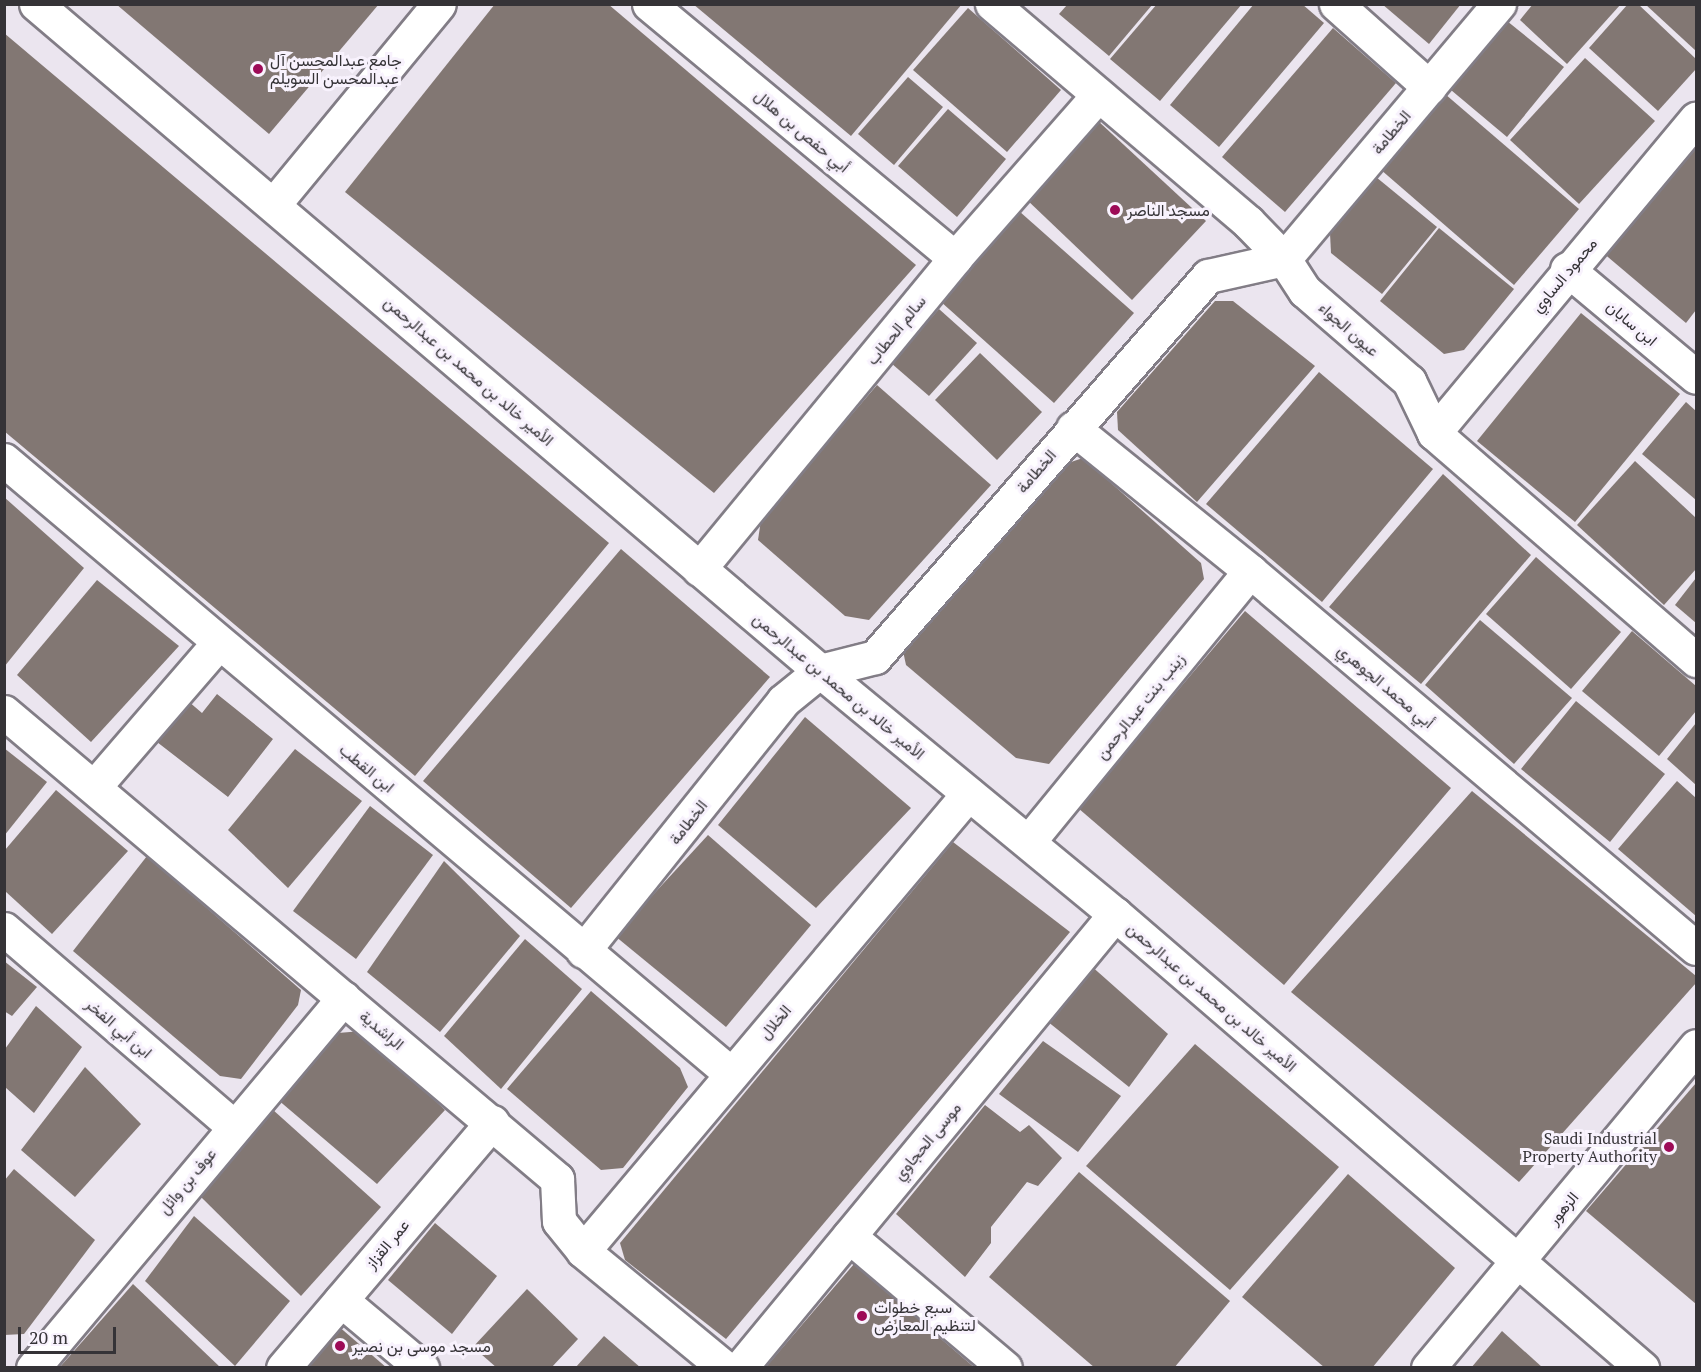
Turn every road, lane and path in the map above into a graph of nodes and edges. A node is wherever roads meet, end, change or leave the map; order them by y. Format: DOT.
graph roads {
  1 [pos="36,4"];
  2 [pos="649,4"];
  3 [pos="992,4"];
  4 [pos="1336,4"];
  5 [pos="1499,4"];
  6 [pos="431,7"];
  7 [pos="1429,87"];
  8 [pos="1098,95"];
  9 [pos="1696,119"];
  10 [pos="274,204"];
  11 [pos="955,258"];
  12 [pos="1284,259"];
  13 [pos="1568,269"];
  14 [pos="1696,377"];
  15 [pos="1073,428"];
  16 [pos="1434,433"];
  17 [pos="4,460"];
  18 [pos="699,569"];
  19 [pos="1250,570"];
  20 [pos="219,642"];
  21 [pos="1696,660"];
  22 [pos="820,670"];
  23 [pos="4,712"];
  24 [pos="94,787"];
  25 [pos="968,794"];
  26 [pos="1029,842"];
  27 [pos="1115,914"];
  28 [pos="4,929"];
  29 [pos="1696,948"];
  30 [pos="583,951"];
  31 [pos="344,998"];
  32 [pos="1696,1046"];
  33 [pos="731,1074"];
  34 [pos="492,1122"];
  35 [pos="233,1126"];
  36 [pos="849,1236"];
  37 [pos="583,1251"];
  38 [pos="1518,1261"];
  39 [pos="341,1300"];
  40 [pos="33,1368"];
  41 [pos="283,1368"];
  42 [pos="422,1368"];
  43 [pos="725,1368"];
  44 [pos="740,1368"];
  45 [pos="1005,1368"];
  46 [pos="1428,1368"];
  47 [pos="1642,1368"];
  1 -- 10 [label="street, الأمير خالد بن محمد بن عبدالرحمن"];
  2 -- 11 [label="street, أبي حفص بن هلال"];
  3 -- 8 [label="street, عيون الجواء"];
  4 -- 7 [label="street"];
  5 -- 7 [label="street, الخطامة"];
  6 -- 10 [label="street"];
  7 -- 12 [label="street, الخطامة"];
  8 -- 11 [label="street, سالم الحطاب"];
  8 -- 12 [label="street, عيون الجواء"];
  9 -- 13 [label="street, محمود الساوي"];
  10 -- 18 [label="street, الأمير خالد بن محمد بن عبدالرحمن"];
  11 -- 18 [label="street, سالم الحطاب"];
  12 -- 15 [label="street, الخطامة"];
  12 -- 16 [label="street, عيون الجواء"];
  13 -- 14 [label="street, ابن سابان"];
  13 -- 16 [label="street, محمود الساوي"];
  15 -- 19 [label="street, أبي محمد الجوهري"];
  15 -- 22 [label="street, الخطامة"];
  16 -- 21 [label="street, عيون الجواء"];
  17 -- 20 [label="street, ابن القطب"];
  18 -- 22 [label="street, الأمير خالد بن محمد بن عبدالرحمن"];
  19 -- 26 [label="street, زينب بنت عبدالرحمن"];
  19 -- 29 [label="street, أبي محمد الجوهري"];
  20 -- 24 [label="street"];
  20 -- 30 [label="street, ابن القطب"];
  22 -- 25 [label="street, الأمير خالد بن محمد بن عبدالرحمن"];
  22 -- 30 [label="street, الخطامة"];
  23 -- 24 [label="street, الراشدية"];
  24 -- 31 [label="street, الراشدية"];
  25 -- 26 [label="street, الأمير خالد بن محمد بن عبدالرحمن"];
  25 -- 33 [label="street, الخلال"];
  26 -- 27 [label="street, الأمير خالد بن محمد بن عبدالرحمن"];
  27 -- 36 [label="street, موسى الحجاوي"];
  27 -- 38 [label="street, الأمير خالد بن محمد بن عبدالرحمن"];
  28 -- 35 [label="street, ابن أبي الفخر"];
  30 -- 33 [label="street, ابن القطب"];
  31 -- 34 [label="street, الراشدية"];
  31 -- 35 [label="street, عوف بن وائل"];
  32 -- 38 [label="street, الزهور"];
  33 -- 37 [label="street, الخلال"];
  34 -- 37 [label="street, الراشدية"];
  34 -- 39 [label="street, عمر القزاز"];
  35 -- 40 [label="street, عوف بن وائل"];
  36 -- 44 [label="street, موسى الحجاوي"];
  36 -- 45 [label="street"];
  37 -- 43 [label="street, الراشدية"];
  38 -- 46 [label="street, الزهور"];
  38 -- 47 [label="street, الأمير خالد بن محمد بن عبدالرحمن"];
  39 -- 41 [label="street, عمر القزاز"];
  39 -- 42 [label="street"];
}
